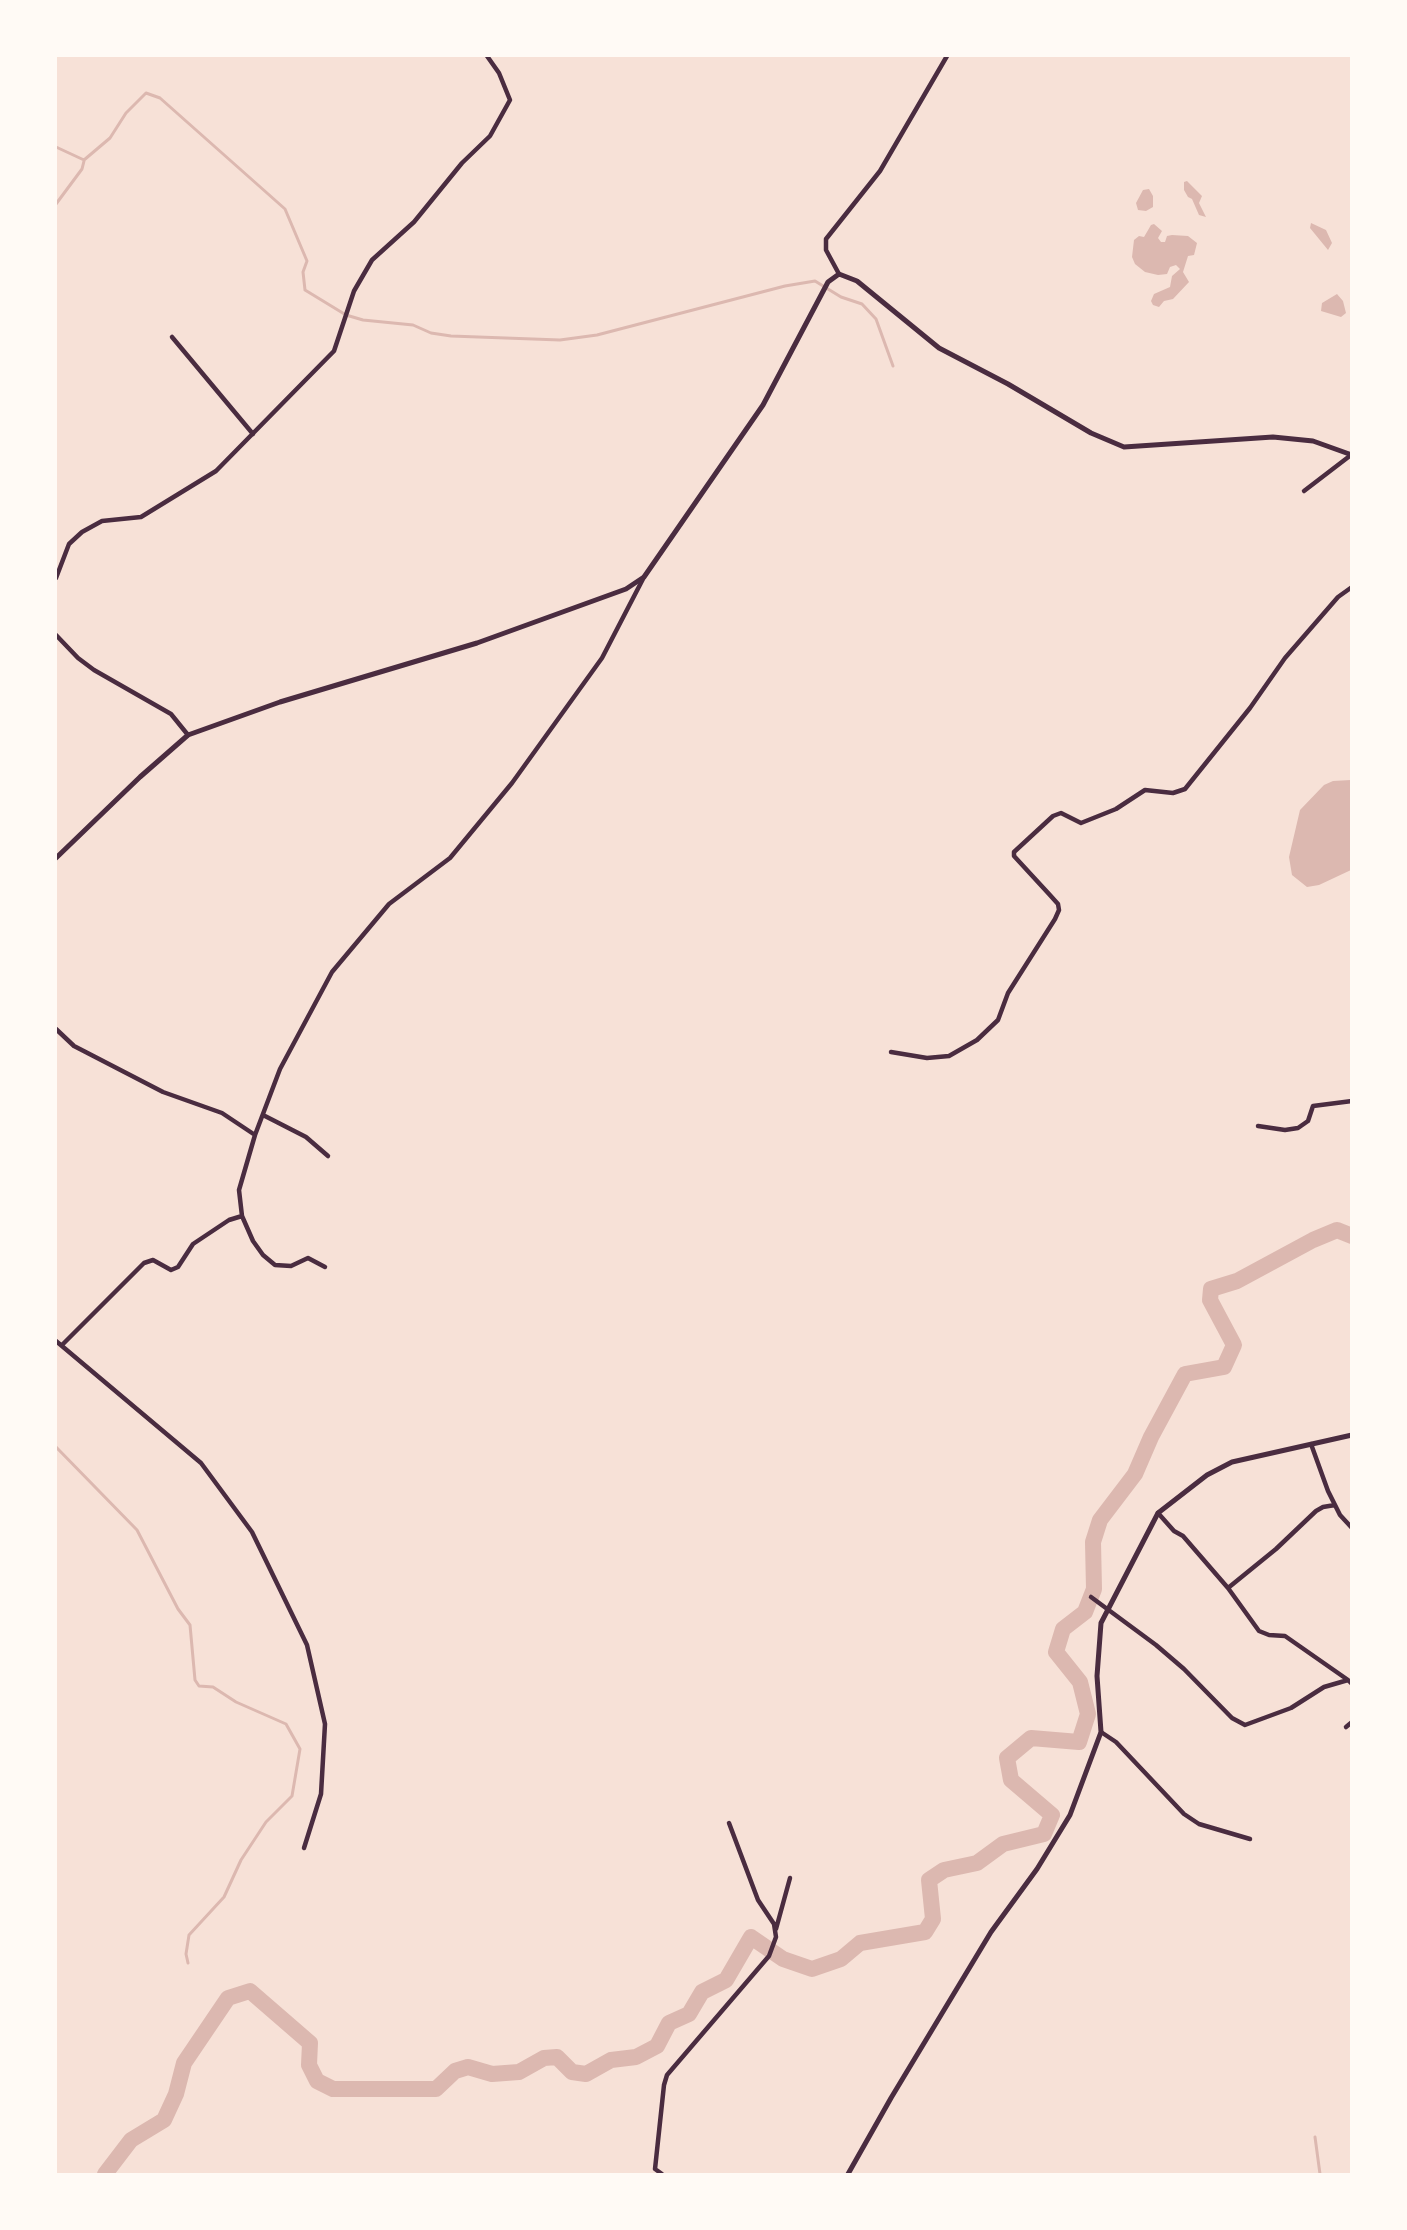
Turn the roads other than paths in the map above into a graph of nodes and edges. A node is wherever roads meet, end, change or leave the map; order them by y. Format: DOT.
graph roads {
  1 [pos="487,56"];
  2 [pos="947,56"];
  3 [pos="839,274"];
  4 [pos="172,338"];
  5 [pos="253,434"];
  6 [pos="1351,455"];
  7 [pos="1304,491"];
  8 [pos="644,577"];
  9 [pos="56,578"];
  10 [pos="1352,587"];
  11 [pos="56,635"];
  12 [pos="188,735"];
  13 [pos="56,858"];
  14 [pos="56,1029"];
  15 [pos="891,1052"];
  16 [pos="1352,1101"];
  17 [pos="262,1115"];
  18 [pos="1258,1126"];
  19 [pos="255,1135"];
  20 [pos="328,1156"];
  21 [pos="242,1216"];
  22 [pos="325,1267"];
  23 [pos="56,1341"];
  24 [pos="62,1345"];
  25 [pos="1352,1435"];
  26 [pos="1311,1444"];
  27 [pos="1335,1505"];
  28 [pos="1158,1513"];
  29 [pos="1352,1528"];
  30 [pos="1228,1588"];
  31 [pos="1091,1597"];
  32 [pos="1107,1610"];
  33 [pos="1350,1682"];
  34 [pos="1352,1722"];
  35 [pos="1347,1727"];
  36 [pos="1101,1732"];
  37 [pos="729,1823"];
  38 [pos="1250,1839"];
  39 [pos="304,1848"];
  40 [pos="790,1878"];
  41 [pos="775,1931"];
  42 [pos="662,2175"];
  43 [pos="848,2175"];
  1 -- 5 [label="street"];
  2 -- 3 [label="street"];
  3 -- 6 [label="street"];
  3 -- 8 [label="street"];
  4 -- 5 [label="street"];
  5 -- 9 [label="street"];
  6 -- 7 [label="street"];
  8 -- 12 [label="street"];
  8 -- 17 [label="street"];
  10 -- 15 [label="street"];
  11 -- 12 [label="street"];
  12 -- 13 [label="street"];
  14 -- 19 [label="street"];
  16 -- 18 [label="street"];
  17 -- 19 [label="street"];
  17 -- 20 [label="street"];
  19 -- 21 [label="street"];
  21 -- 22 [label="street"];
  21 -- 24 [label="street"];
  23 -- 24 [label="street"];
  24 -- 39 [label="street"];
  25 -- 26 [label="street"];
  26 -- 27 [label="street"];
  26 -- 28 [label="street"];
  27 -- 29 [label="street"];
  27 -- 30 [label="street"];
  28 -- 30 [label="street"];
  28 -- 32 [label="street"];
  30 -- 33 [label="street"];
  31 -- 32 [label="street"];
  32 -- 33 [label="street"];
  32 -- 36 [label="street"];
  34 -- 35 [label="street"];
  36 -- 38 [label="street"];
  36 -- 43 [label="street"];
  37 -- 41 [label="street"];
  40 -- 41 [label="street"];
  41 -- 42 [label="street"];
}
